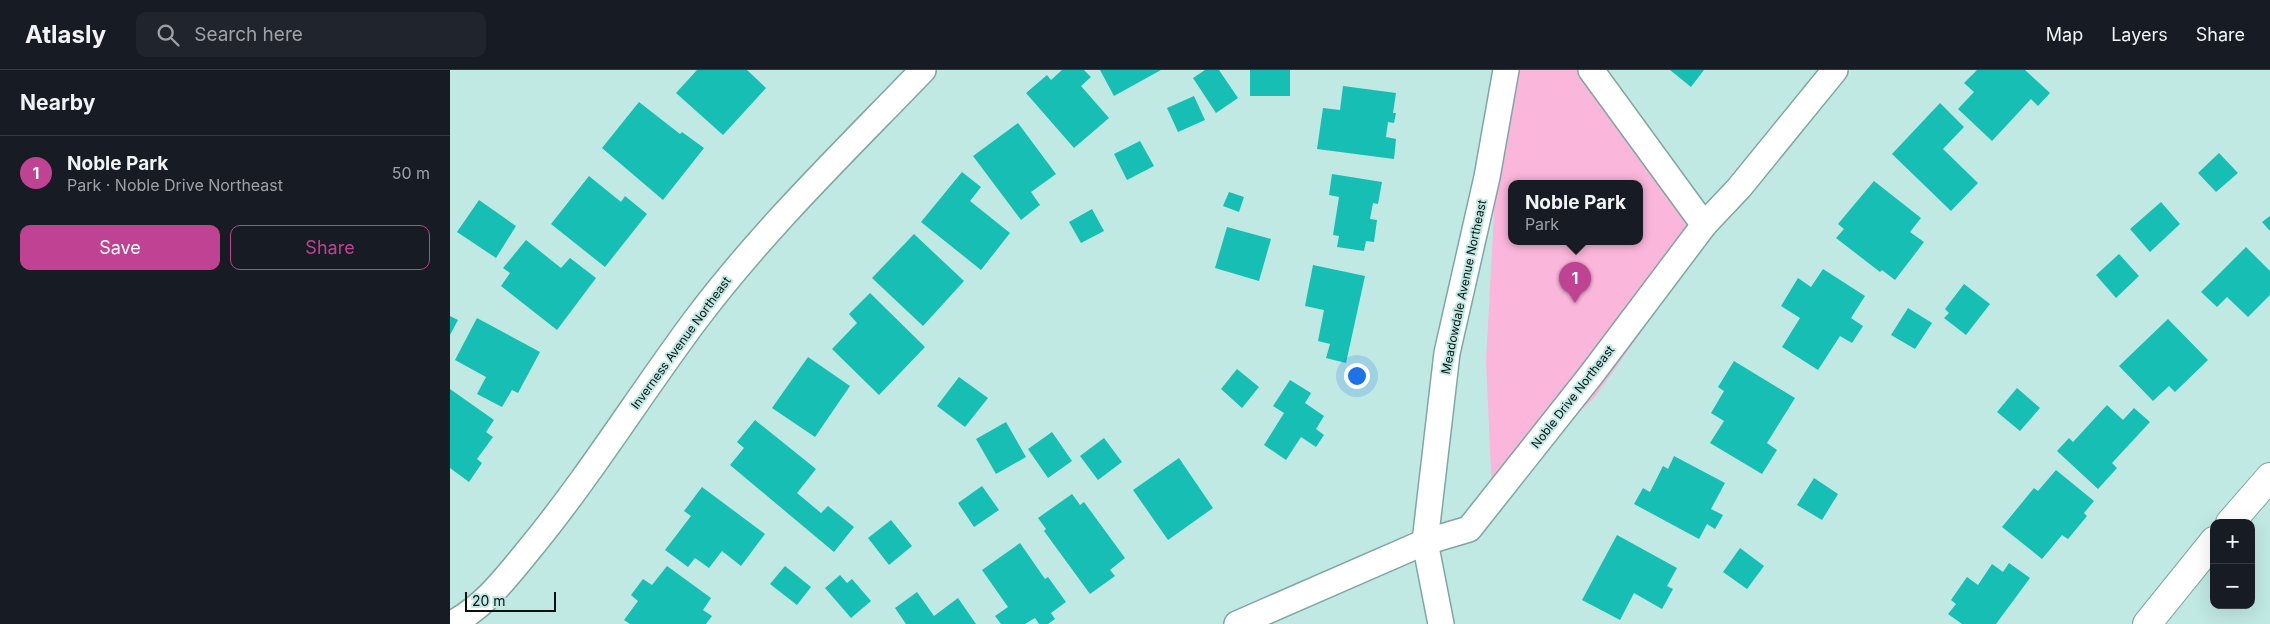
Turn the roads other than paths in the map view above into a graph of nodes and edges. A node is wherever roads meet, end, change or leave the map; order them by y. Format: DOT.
graph roads {
  1 [pos="923,70"];
  2 [pos="1506,70"];
  3 [pos="1591,70"];
  4 [pos="1835,70"];
  5 [pos="1704,225"];
  6 [pos="2270,477"];
  7 [pos="2233,519"];
  8 [pos="1425,542"];
  9 [pos="2210,546"];
  10 [pos="451,624"];
  11 [pos="1237,624"];
  12 [pos="1441,624"];
  13 [pos="2147,624"];
  1 -- 10 [label="street, Inverness Avenue Northeast"];
  2 -- 8 [label="street, Meadowdale Avenue Northeast"];
  3 -- 5 [label="street"];
  4 -- 5 [label="street, Noble Drive Northeast"];
  5 -- 8 [label="street, Noble Drive Northeast"];
  6 -- 7 [label="street"];
  8 -- 11 [label="street, Noble Drive Northeast"];
  8 -- 12 [label="street, Meadowdale Avenue Northeast"];
  9 -- 13 [label="street"];
}
